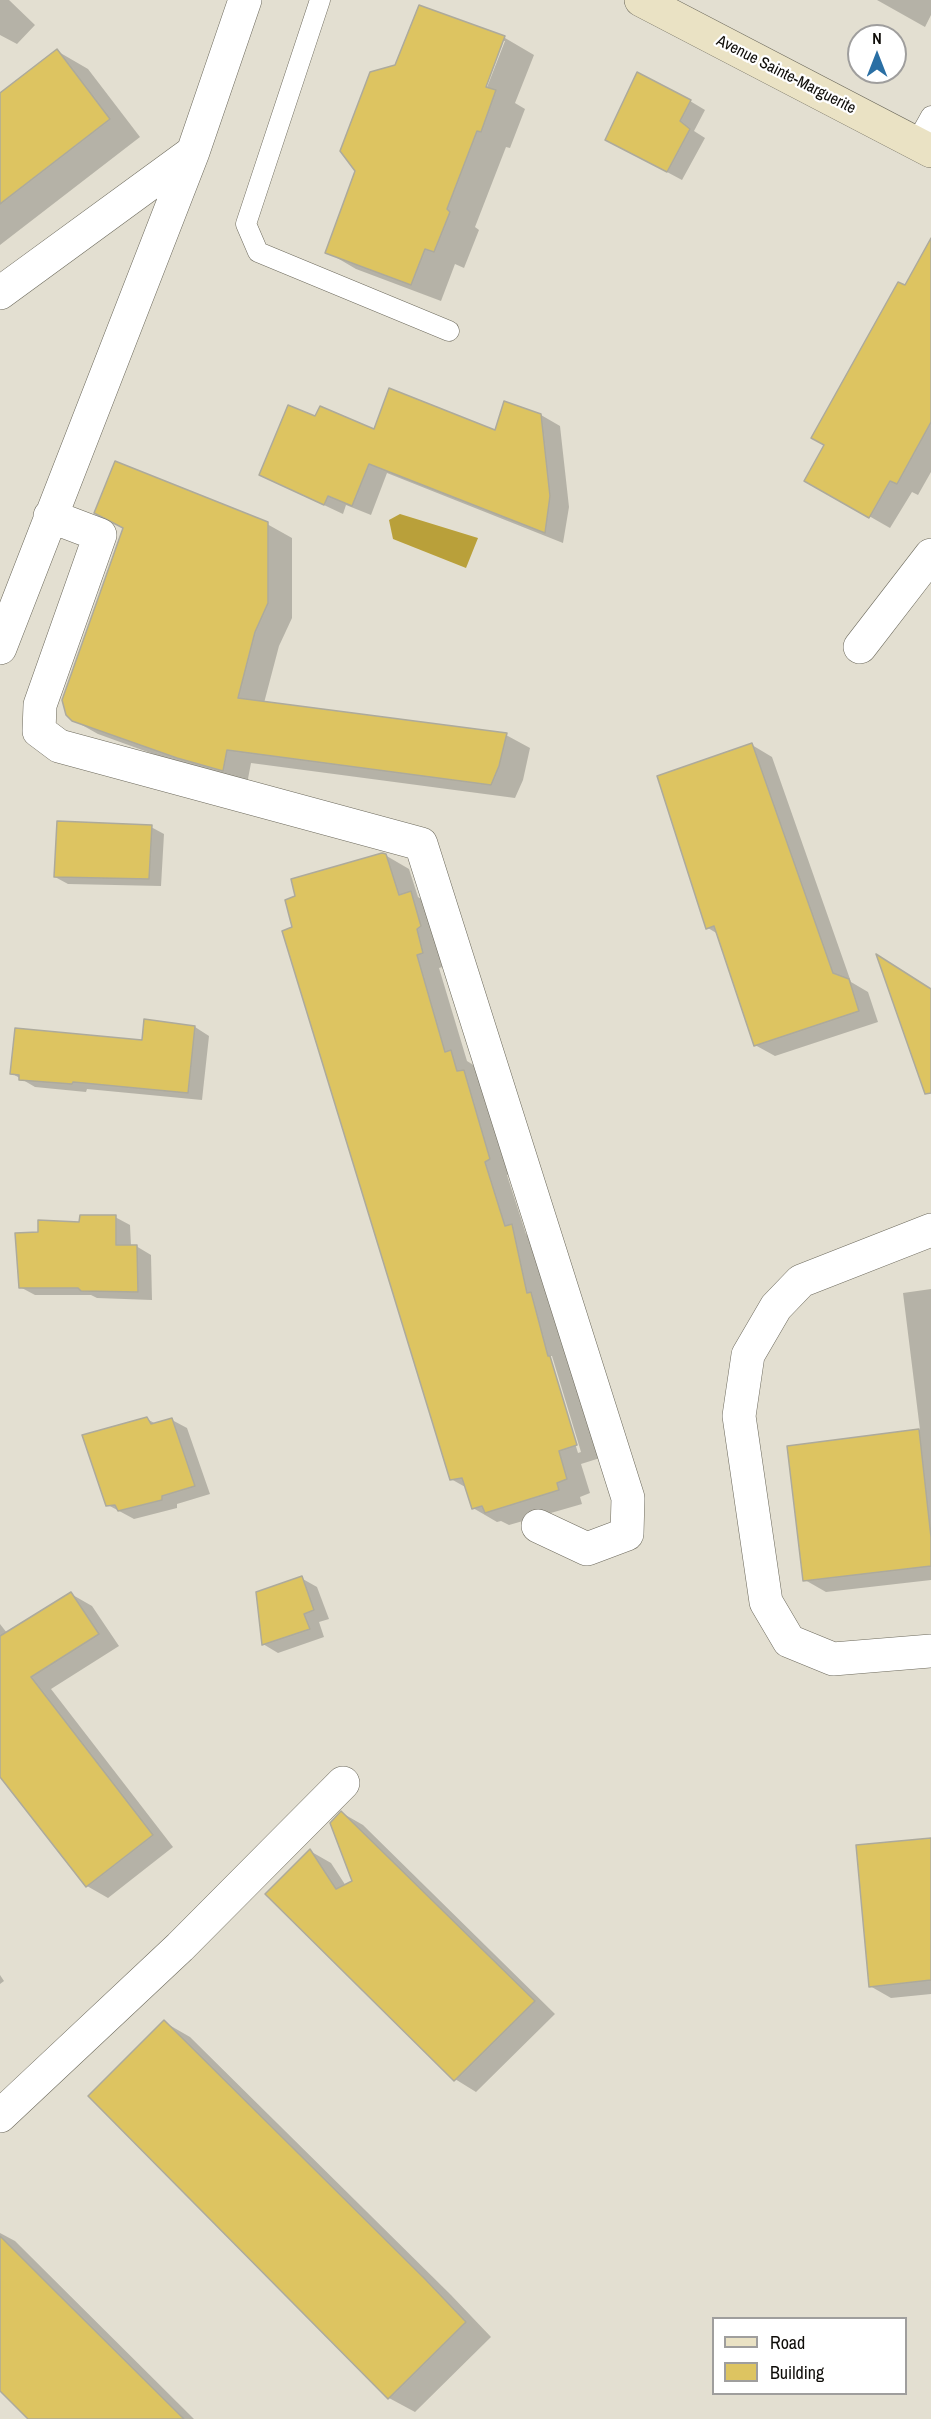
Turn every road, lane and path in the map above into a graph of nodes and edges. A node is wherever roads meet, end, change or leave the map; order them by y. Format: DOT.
graph roads {
  1 [pos="245,0"];
  2 [pos="320,0"];
  3 [pos="641,0"];
  4 [pos="927,137"];
  5 [pos="192,152"];
  6 [pos="0,293"];
  7 [pos="449,331"];
  8 [pos="50,516"];
  9 [pos="931,555"];
  10 [pos="860,647"];
  11 [pos="0,648"];
  12 [pos="931,1230"];
  13 [pos="538,1526"];
  14 [pos="931,1651"];
  15 [pos="343,1783"];
  16 [pos="0,2116"];
  1 -- 5 [label="street"];
  2 -- 7 [label="lane"];
  3 -- 4 [label="street, Avenue Sainte-Marguerite"];
  5 -- 6 [label="street"];
  5 -- 8 [label="street"];
  8 -- 11 [label="street"];
  8 -- 13 [label="street"];
  9 -- 10 [label="street"];
  12 -- 14 [label="street"];
  15 -- 16 [label="street"];
}
